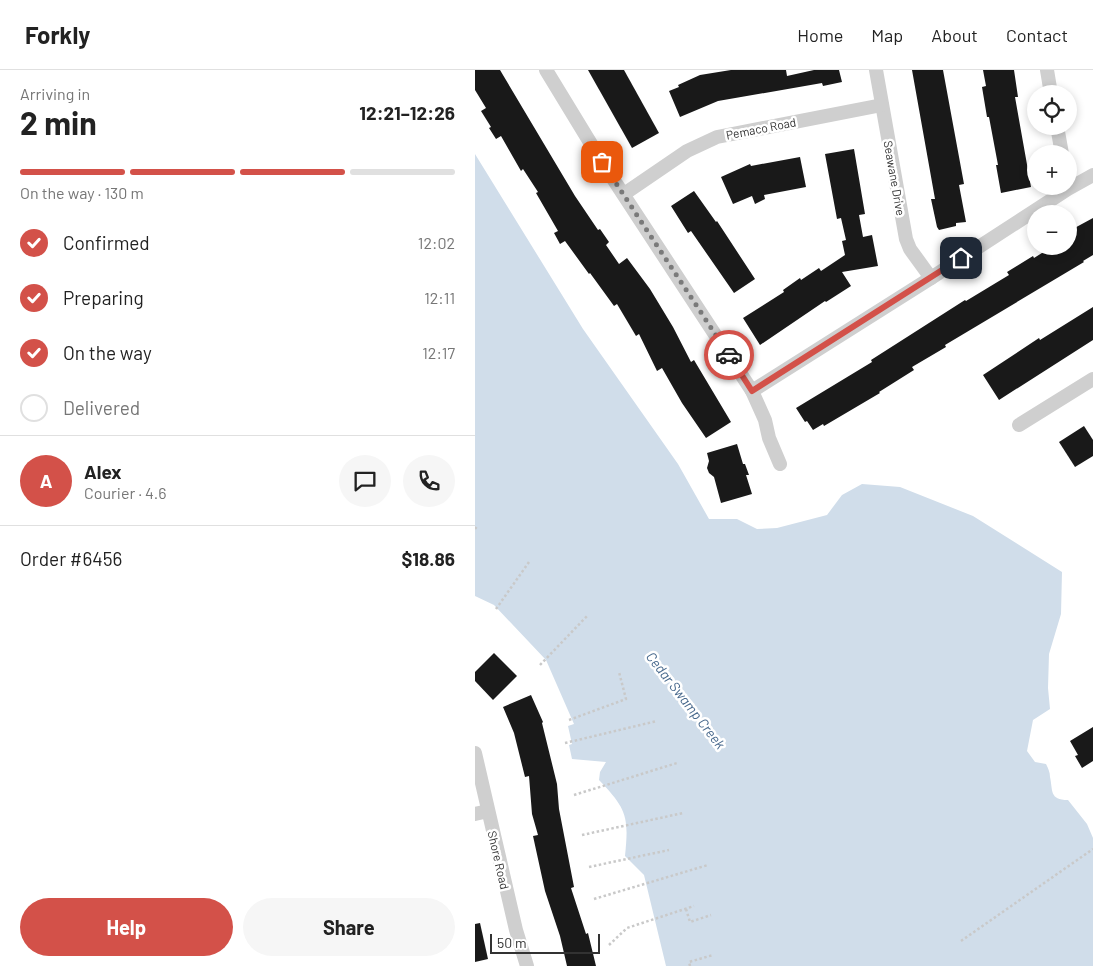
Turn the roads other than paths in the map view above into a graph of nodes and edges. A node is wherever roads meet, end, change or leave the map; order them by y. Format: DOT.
graph roads {
  1 [pos="546,70"];
  2 [pos="876,70"];
  3 [pos="1047,70"];
  4 [pos="1050,85"];
  5 [pos="882,105"];
  6 [pos="1093,175"];
  7 [pos="1077,183"];
  8 [pos="624,194"];
  9 [pos="1057,195"];
  10 [pos="931,278"];
  11 [pos="1093,379"];
  12 [pos="752,391"];
  13 [pos="1019,425"];
  14 [pos="780,464"];
  15 [pos="475,753"];
  16 [pos="481,812"];
  17 [pos="527,966"];
  1 -- 8 [label="street"];
  2 -- 5 [label="street, Seawane Drive"];
  3 -- 4 [label="street"];
  5 -- 8 [label="street, Pemaco Road"];
  5 -- 10 [label="street, Seawane Drive"];
  6 -- 7 [label="street"];
  8 -- 12 [label="street"];
  9 -- 10 [label="street"];
  10 -- 12 [label="street"];
  11 -- 13 [label="street"];
  12 -- 14 [label="street"];
  15 -- 16 [label="street, Shore Road"];
  16 -- 17 [label="street, Shore Road"];
}
